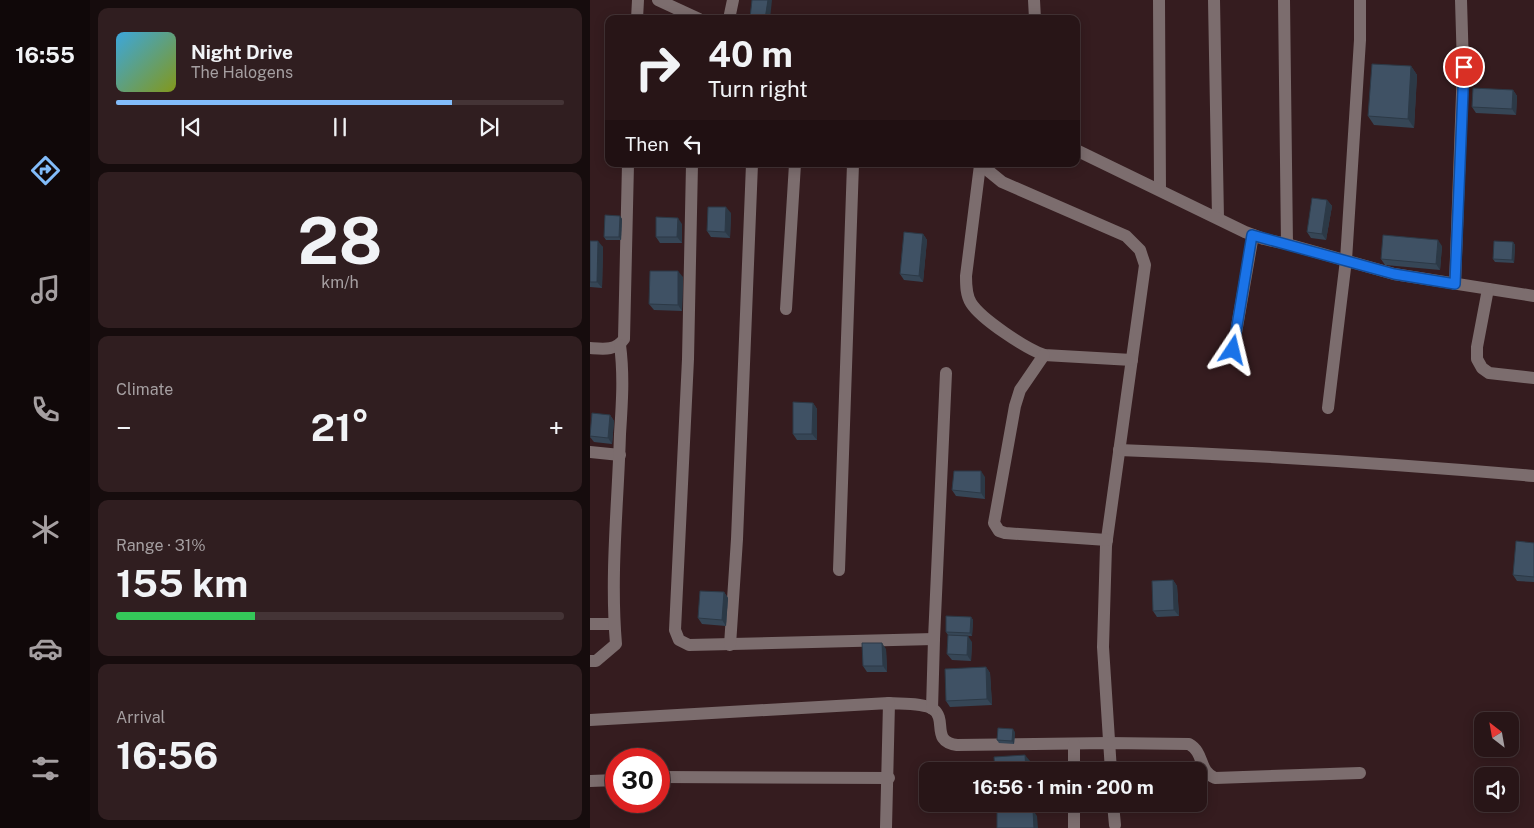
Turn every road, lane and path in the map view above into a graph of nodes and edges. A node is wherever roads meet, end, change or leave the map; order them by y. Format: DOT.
graph roads {
  1 [pos="638,0"];
  2 [pos="658,0"];
  3 [pos="733,0"];
  4 [pos="1034,0"];
  5 [pos="1159,0"];
  6 [pos="1214,0"];
  7 [pos="1284,0"];
  8 [pos="1360,0"];
  9 [pos="1461,0"];
  10 [pos="637,15"];
  11 [pos="690,15"];
  12 [pos="730,15"];
  13 [pos="1035,15"];
  14 [pos="1080,152"];
  15 [pos="628,167"];
  16 [pos="692,167"];
  17 [pos="752,167"];
  18 [pos="795,167"];
  19 [pos="853,167"];
  20 [pos="980,167"];
  21 [pos="984,167"];
  22 [pos="1160,190"];
  23 [pos="1218,218"];
  24 [pos="1252,235"];
  25 [pos="1287,244"];
  26 [pos="1346,260"];
  27 [pos="1455,284"];
  28 [pos="1488,289"];
  29 [pos="1534,296"];
  30 [pos="786,309"];
  31 [pos="620,346"];
  32 [pos="590,348"];
  33 [pos="1233,350"];
  34 [pos="1044,355"];
  35 [pos="1132,360"];
  36 [pos="946,373"];
  37 [pos="1534,378"];
  38 [pos="1328,408"];
  39 [pos="1119,450"];
  40 [pos="590,452"];
  41 [pos="620,455"];
  42 [pos="1534,476"];
  43 [pos="1107,540"];
  44 [pos="840,570"];
  45 [pos="590,624"];
  46 [pos="614,624"];
  47 [pos="934,639"];
  48 [pos="730,645"];
  49 [pos="590,662"];
  50 [pos="890,703"];
  51 [pos="932,708"];
  52 [pos="590,720"];
  53 [pos="1108,743"];
  54 [pos="1074,744"];
  55 [pos="1074,762"];
  56 [pos="1109,762"];
  57 [pos="1360,773"];
  58 [pos="670,777"];
  59 [pos="888,778"];
  60 [pos="605,780"];
  61 [pos="590,781"];
  62 [pos="1074,812"];
  63 [pos="1114,812"];
  64 [pos="1115,825"];
  65 [pos="886,828"];
  66 [pos="1074,828"];
  1 -- 10 [label="street"];
  2 -- 11 [label="street"];
  3 -- 12 [label="street"];
  4 -- 13 [label="street"];
  5 -- 22 [label="street"];
  6 -- 23 [label="street"];
  7 -- 25 [label="street"];
  8 -- 26 [label="street"];
  9 -- 27 [label="street"];
  14 -- 22 [label="street"];
  15 -- 31 [label="street"];
  16 -- 48 [label="street"];
  17 -- 48 [label="street"];
  18 -- 30 [label="street"];
  19 -- 44 [label="street"];
  20 -- 34 [label="street"];
  21 -- 35 [label="street"];
  22 -- 23 [label="street"];
  23 -- 24 [label="street"];
  24 -- 25 [label="street"];
  24 -- 33 [label="street"];
  25 -- 26 [label="street"];
  26 -- 27 [label="street"];
  26 -- 38 [label="street"];
  27 -- 28 [label="street"];
  28 -- 29 [label="street"];
  28 -- 37 [label="street"];
  31 -- 32 [label="street"];
  31 -- 41 [label="street"];
  34 -- 35 [label="street"];
  34 -- 43 [label="street"];
  35 -- 39 [label="street"];
  36 -- 47 [label="street"];
  39 -- 42 [label="street"];
  39 -- 43 [label="street"];
  40 -- 41 [label="street"];
  41 -- 46 [label="street"];
  43 -- 53 [label="street"];
  45 -- 46 [label="street"];
  46 -- 49 [label="street"];
  47 -- 48 [label="street"];
  47 -- 51 [label="street"];
  50 -- 51 [label="street"];
  50 -- 52 [label="street"];
  50 -- 59 [label="street"];
  51 -- 54 [label="street"];
  53 -- 54 [label="street"];
  53 -- 56 [label="street"];
  53 -- 57 [label="street"];
  54 -- 55 [label="street"];
  58 -- 59 [label="street"];
  59 -- 65 [label="street"];
  60 -- 61 [label="street"];
  62 -- 66 [label="street"];
  63 -- 64 [label="street"];
}
